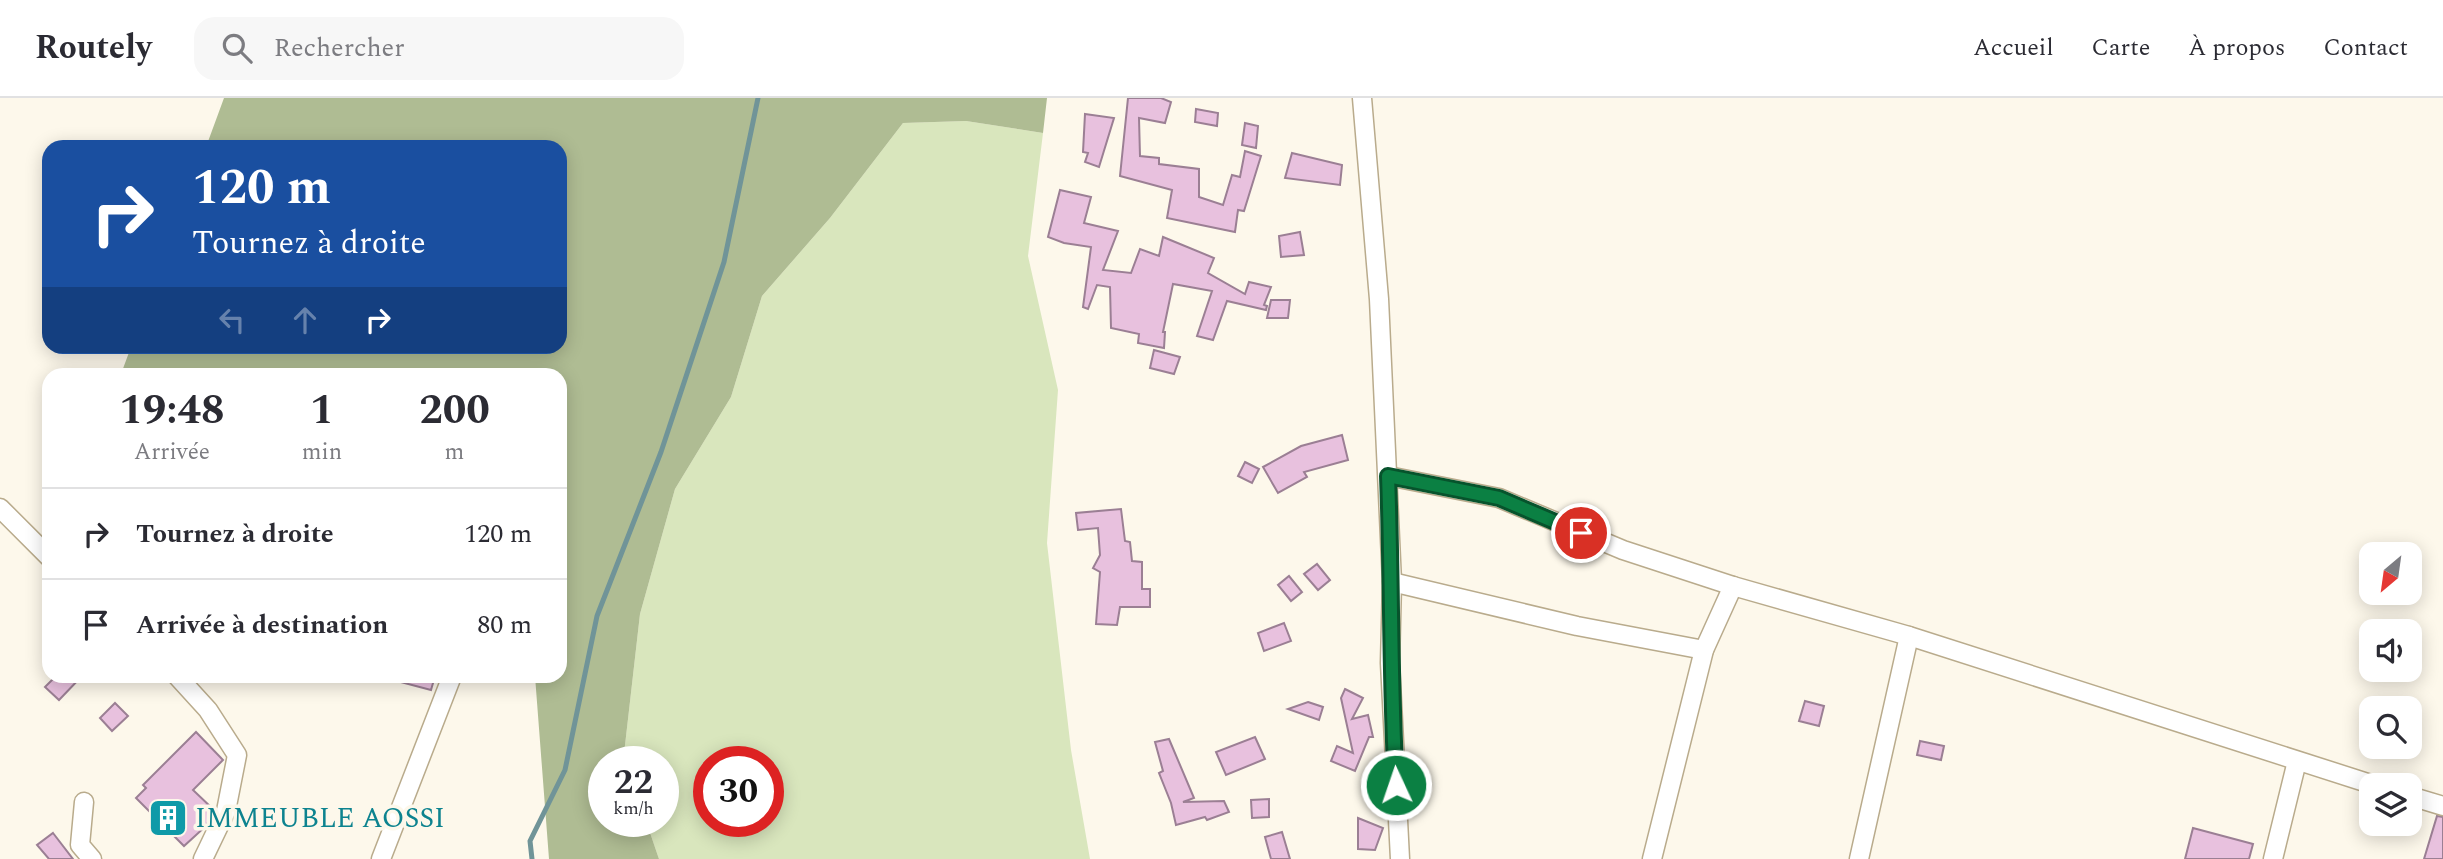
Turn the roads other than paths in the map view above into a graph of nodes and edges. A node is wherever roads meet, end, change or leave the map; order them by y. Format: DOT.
graph roads {
  1 [pos="1362,98"];
  2 [pos="1388,476"];
  3 [pos="0,508"];
  4 [pos="42,550"];
  5 [pos="1392,582"];
  6 [pos="1733,586"];
  7 [pos="1909,636"];
  8 [pos="1704,650"];
  9 [pos="183,683"];
  10 [pos="449,683"];
  11 [pos="2297,761"];
  12 [pos="2359,780"];
  13 [pos="2422,800"];
  14 [pos="84,802"];
  15 [pos="2443,806"];
  16 [pos="92,859"];
  17 [pos="204,859"];
  18 [pos="381,859"];
  19 [pos="1400,859"];
  20 [pos="1652,859"];
  21 [pos="1859,859"];
  22 [pos="2273,859"];
  1 -- 2 [label="street"];
  2 -- 5 [label="street"];
  2 -- 6 [label="street"];
  3 -- 4 [label="street"];
  5 -- 8 [label="street"];
  5 -- 19 [label="street"];
  6 -- 7 [label="street"];
  6 -- 8 [label="street"];
  7 -- 11 [label="street"];
  7 -- 21 [label="street"];
  8 -- 20 [label="street"];
  9 -- 17 [label="street"];
  10 -- 18 [label="street"];
  11 -- 12 [label="street"];
  11 -- 22 [label="street"];
  13 -- 15 [label="street"];
  14 -- 16 [label="street"];
}
